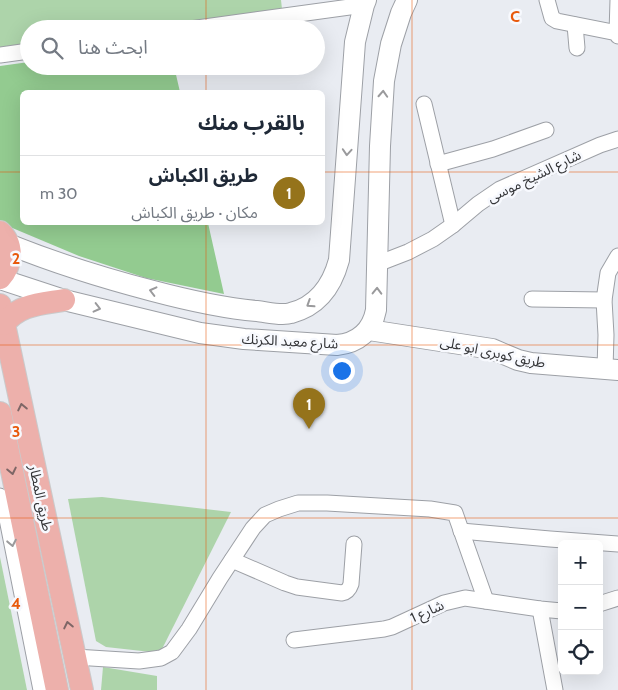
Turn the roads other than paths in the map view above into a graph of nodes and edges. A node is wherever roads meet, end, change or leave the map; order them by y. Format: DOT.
graph roads {
  1 [pos="407,0"];
  2 [pos="547,0"];
  3 [pos="618,0"];
  4 [pos="365,2"];
  5 [pos="248,20"];
  6 [pos="575,25"];
  7 [pos="617,34"];
  8 [pos="577,48"];
  9 [pos="20,52"];
  10 [pos="0,55"];
  11 [pos="424,104"];
  12 [pos="349,118"];
  13 [pos="382,119"];
  14 [pos="546,130"];
  15 [pos="618,139"];
  16 [pos="438,164"];
  17 [pos="453,226"];
  18 [pos="4,238"];
  19 [pos="618,256"];
  20 [pos="377,264"];
  21 [pos="0,278"];
  22 [pos="532,299"];
  23 [pos="64,300"];
  24 [pos="609,306"];
  25 [pos="2,314"];
  26 [pos="369,330"];
  27 [pos="612,370"];
  28 [pos="0,413"];
  29 [pos="8,495"];
  30 [pos="462,531"];
  31 [pos="354,544"];
  32 [pos="618,544"];
  33 [pos="232,560"];
  34 [pos="618,598"];
  35 [pos="486,601"];
  36 [pos="603,603"];
  37 [pos="540,609"];
  38 [pos="558,611"];
  39 [pos="294,640"];
  40 [pos="75,657"];
  41 [pos="41,690"];
  42 [pos="57,690"];
  43 [pos="82,690"];
  44 [pos="555,690"];
  13 -- 1 [label="street, one-way"];
  2 -- 6 [label="street"];
  3 -- 7 [label="street"];
  4 -- 5 [label="street"];
  4 -- 12 [label="street, شارع معبد الكرنك"];
  6 -- 7 [label="street"];
  6 -- 8 [label="street"];
  9 -- 10 [label="street"];
  11 -- 16 [label="street"];
  12 -- 13 [label="street"];
  12 -- 18 [label="street, شارع معبد الكرنك, one-way"];
  13 -- 20 [label="street"];
  14 -- 16 [label="street"];
  15 -- 17 [label="street, شارع الشيخ موسى"];
  16 -- 17 [label="street"];
  17 -- 20 [label="street, شارع الشيخ موسى"];
  18 -- 21 [label="main road"];
  19 -- 24 [label="street"];
  26 -- 20 [label="street, one-way"];
  21 -- 23 [label="street, شارع معبد الكرنك"];
  22 -- 24 [label="street"];
  23 -- 25 [label="main road"];
  23 -- 26 [label="street, شارع معبد الكرنك, one-way"];
  24 -- 27 [label="street"];
  40 -- 25 [label="main road, طريق المطار, one-way"];
  26 -- 27 [label="street, طريق كوبرى ابو على"];
  28 -- 29 [label="main road, طريق المطار, one-way"];
  29 -- 41 [label="street, one-way"];
  29 -- 42 [label="main road, طريق المطار"];
  30 -- 32 [label="street"];
  30 -- 33 [label="street"];
  30 -- 35 [label="street"];
  31 -- 33 [label="street"];
  33 -- 40 [label="street"];
  34 -- 36 [label="street"];
  35 -- 37 [label="street, شارع 1"];
  35 -- 39 [label="street, شارع 1"];
  37 -- 38 [label="street, شارع 1"];
  37 -- 44 [label="street"];
  40 -- 43 [label="main road, طريق المطار"];
}
